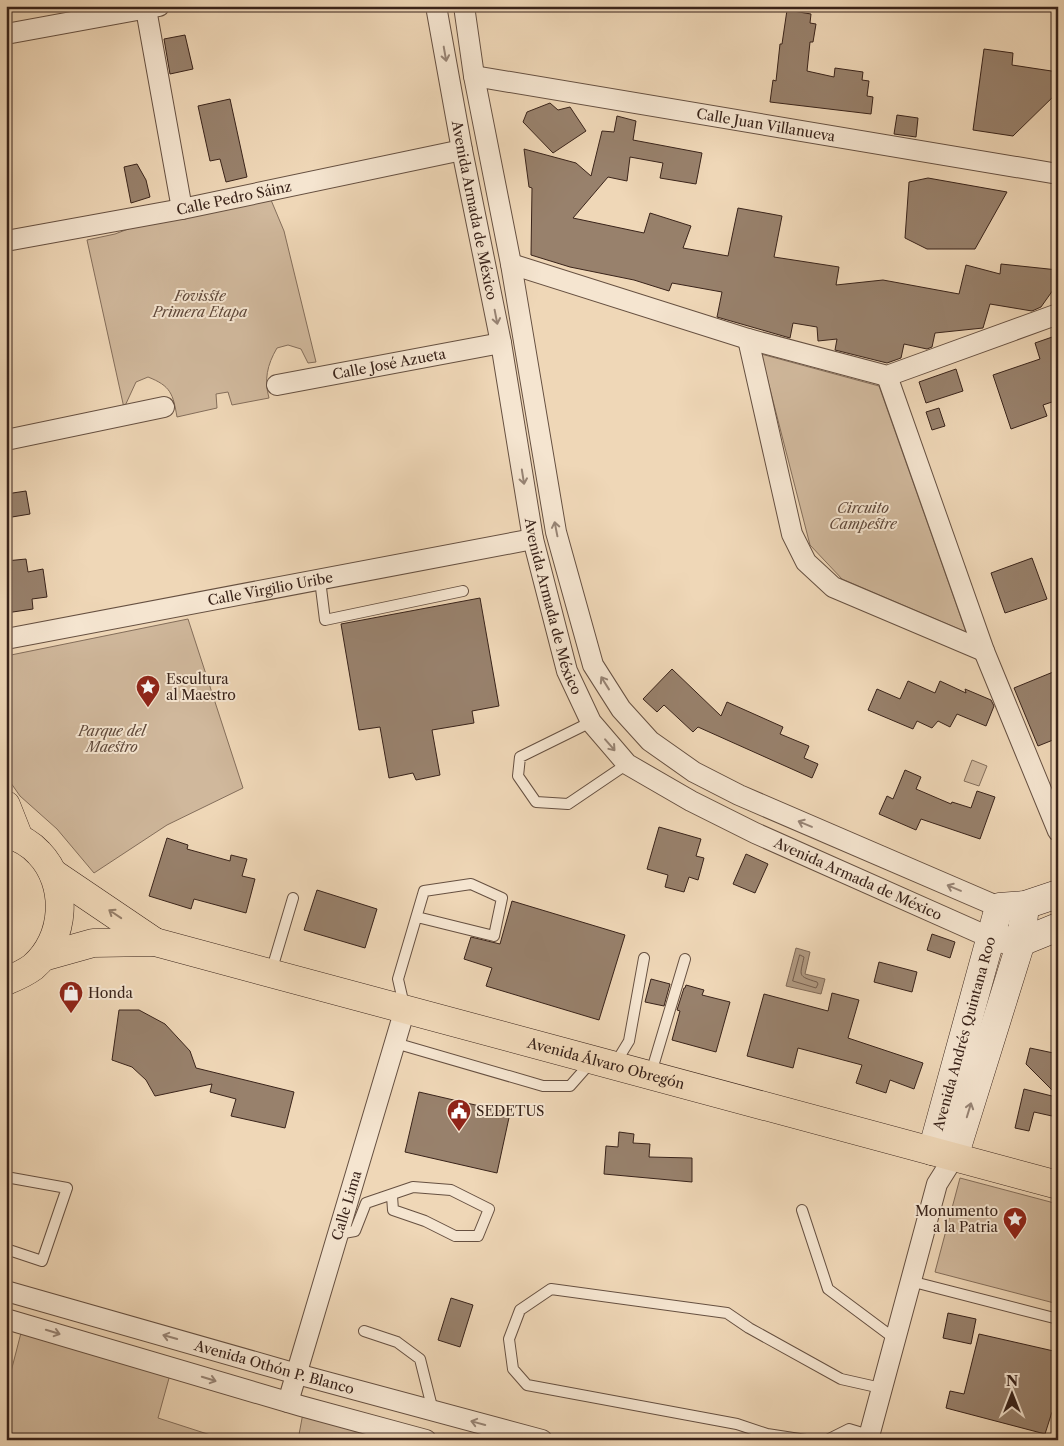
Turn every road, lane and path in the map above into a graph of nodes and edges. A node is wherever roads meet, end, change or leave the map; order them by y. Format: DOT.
graph roads {
  1 [pos="436,6"];
  2 [pos="464,6"];
  3 [pos="152,8"];
  4 [pos="8,30"];
  5 [pos="474,76"];
  6 [pos="462,150"];
  7 [pos="1058,174"];
  8 [pos="182,209"];
  9 [pos="6,241"];
  10 [pos="511,264"];
  11 [pos="1058,314"];
  12 [pos="748,339"];
  13 [pos="501,342"];
  14 [pos="887,376"];
  15 [pos="277,385"];
  16 [pos="164,407"];
  17 [pos="6,440"];
  18 [pos="533,539"];
  19 [pos="320,580"];
  20 [pos="463,590"];
  21 [pos="6,639"];
  22 [pos="984,652"];
  23 [pos="591,722"];
  24 [pos="627,764"];
  25 [pos="6,805"];
  26 [pos="1058,831"];
  27 [pos="13,836"];
  28 [pos="53,873"];
  29 [pos="1058,894"];
  30 [pos="293,898"];
  31 [pos="1025,905"];
  32 [pos="998,908"];
  33 [pos="417,917"];
  34 [pos="1058,927"];
  35 [pos="990,938"];
  36 [pos="155,942"];
  37 [pos="1021,942"];
  38 [pos="644,958"];
  39 [pos="685,960"];
  40 [pos="271,973"];
  41 [pos="20,977"];
  42 [pos="405,1009"];
  43 [pos="395,1043"];
  44 [pos="604,1062"];
  45 [pos="651,1075"];
  46 [pos="943,1154"];
  47 [pos="6,1177"];
  48 [pos="1058,1184"];
  49 [pos="392,1196"];
  50 [pos="802,1210"];
  51 [pos="338,1234"];
  52 [pos="6,1249"];
  53 [pos="910,1281"];
  54 [pos="6,1290"];
  55 [pos="6,1319"];
  56 [pos="1058,1319"];
  57 [pos="364,1330"];
  58 [pos="894,1339"];
  59 [pos="297,1374"];
  60 [pos="881,1388"];
  61 [pos="288,1402"];
  62 [pos="433,1411"];
  63 [pos="869,1437"];
  64 [pos="426,1440"];
  65 [pos="542,1440"];
  66 [pos="806,1440"];
  67 [pos="827,1440"];
  1 -- 6 [label="street, Avenida Armada de México, one-way"];
  2 -- 5 [label="street, Avenida Armada de México"];
  3 -- 4 [label="street"];
  3 -- 8 [label="street"];
  5 -- 7 [label="street, Calle Juan Villanueva"];
  5 -- 10 [label="street, Avenida Armada de México"];
  6 -- 8 [label="street, Calle Pedro Sáinz"];
  6 -- 13 [label="street, Avenida Armada de México, one-way"];
  8 -- 9 [label="street, Calle Pedro Sáinz"];
  10 -- 12 [label="street"];
  32 -- 10 [label="street, Avenida Armada de México, one-way"];
  11 -- 14 [label="street"];
  12 -- 14 [label="street"];
  12 -- 22 [label="street"];
  13 -- 15 [label="street, Calle José Azueta"];
  13 -- 18 [label="street, Avenida Armada de México, one-way"];
  14 -- 22 [label="street"];
  16 -- 17 [label="street"];
  18 -- 19 [label="street, Calle Virgilio Uribe"];
  18 -- 23 [label="street, Avenida Armada de México"];
  19 -- 20 [label="lane"];
  19 -- 21 [label="street, Calle Virgilio Uribe"];
  22 -- 26 [label="street"];
  23 -- 24 [label="street, Avenida Armada de México, one-way"];
  23 -- 24 [label="lane"];
  24 -- 35 [label="street, Avenida Armada de México"];
  25 -- 27 [label="main road"];
  27 -- 28 [label="main road, Avenida Álvaro Obregón"];
  36 -- 28 [label="main road, Avenida Álvaro Obregón, one-way"];
  28 -- 41 [label="main road, Avenida Álvaro Obregón"];
  29 -- 31 [label="main road"];
  30 -- 40 [label="lane"];
  31 -- 32 [label="main road"];
  31 -- 37 [label="main road, Avenida Andrés Quintana Roo"];
  32 -- 35 [label="main road, Avenida Andrés Quintana Roo"];
  33 -- 33 [label="lane"];
  33 -- 42 [label="lane"];
  34 -- 37 [label="main road"];
  35 -- 37 [label="main road, Avenida Armada de México"];
  35 -- 46 [label="main road, Avenida Andrés Quintana Roo"];
  36 -- 40 [label="main road, Avenida Álvaro Obregón"];
  36 -- 41 [label="main road, Avenida Álvaro Obregón"];
  46 -- 37 [label="main road, Avenida Andrés Quintana Roo, one-way"];
  38 -- 44 [label="lane"];
  39 -- 45 [label="lane"];
  40 -- 42 [label="main road, Avenida Álvaro Obregón"];
  42 -- 43 [label="street, Calle Lima"];
  42 -- 44 [label="main road, Avenida Álvaro Obregón"];
  43 -- 44 [label="lane"];
  43 -- 51 [label="street, Calle Lima"];
  44 -- 45 [label="main road, Avenida Álvaro Obregón"];
  45 -- 46 [label="main road, Avenida Álvaro Obregón"];
  46 -- 48 [label="main road, Avenida Álvaro Obregón"];
  46 -- 53 [label="street, Avenida Andrés Quintana Roo"];
  47 -- 52 [label="lane"];
  49 -- 49 [label="lane"];
  49 -- 51 [label="lane"];
  50 -- 58 [label="lane"];
  51 -- 59 [label="street, Calle Lima"];
  53 -- 56 [label="lane"];
  53 -- 58 [label="street, Avenida Andrés Quintana Roo"];
  59 -- 54 [label="street, Avenida Othón P. Blanco, one-way"];
  55 -- 61 [label="street, one-way"];
  57 -- 62 [label="lane"];
  58 -- 60 [label="street, Avenida Andrés Quintana Roo"];
  59 -- 61 [label="street, Calle Lima"];
  59 -- 62 [label="street, Avenida Othón P. Blanco"];
  60 -- 63 [label="street, Avenida Andrés Quintana Roo"];
  60 -- 66 [label="lane"];
  61 -- 64 [label="street"];
  65 -- 62 [label="street, Avenida Othón P. Blanco, one-way"];
  63 -- 67 [label="lane"];
}
